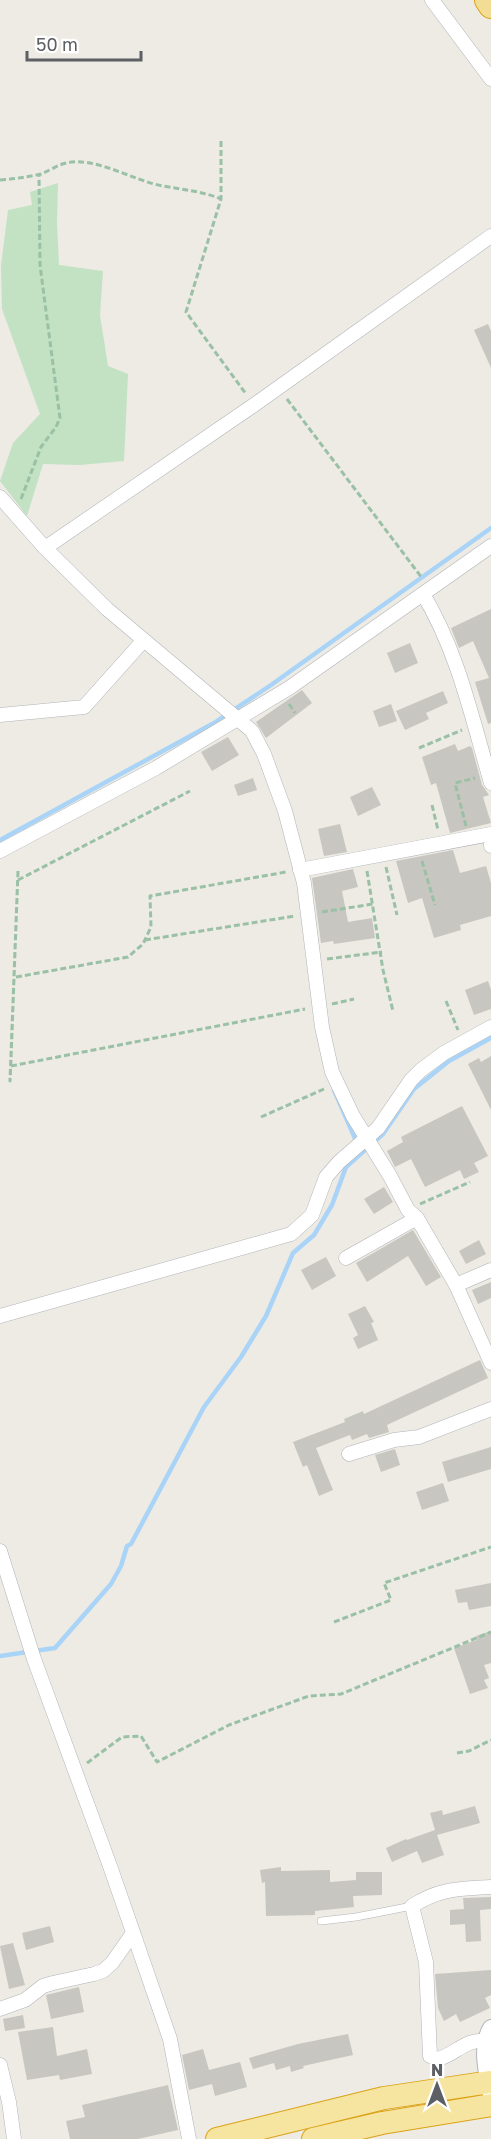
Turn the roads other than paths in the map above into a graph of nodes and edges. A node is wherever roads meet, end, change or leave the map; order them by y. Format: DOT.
graph roads {
  1 [pos="432,0"];
  2 [pos="487,0"];
  3 [pos="491,6"];
  4 [pos="491,79"];
  5 [pos="491,236"];
  6 [pos="0,497"];
  7 [pos="491,546"];
  8 [pos="45,548"];
  9 [pos="427,591"];
  10 [pos="143,641"];
  11 [pos="0,715"];
  12 [pos="238,719"];
  13 [pos="490,778"];
  14 [pos="491,834"];
  15 [pos="0,852"];
  16 [pos="300,870"];
  17 [pos="491,1027"];
  18 [pos="366,1139"];
  19 [pos="412,1214"];
  20 [pos="346,1258"];
  21 [pos="491,1270"];
  22 [pos="456,1285"];
  23 [pos="0,1316"];
  24 [pos="491,1363"];
  25 [pos="491,1409"];
  26 [pos="349,1454"];
  27 [pos="0,1551"];
  28 [pos="491,1887"];
  29 [pos="412,1906"];
  30 [pos="321,1921"];
  31 [pos="133,1934"];
  32 [pos="0,2009"];
  33 [pos="488,2034"];
  34 [pos="0,2065"];
  35 [pos="490,2087"];
  36 [pos="491,2105"];
  37 [pos="5,2106"];
  38 [pos="14,2139"];
  39 [pos="189,2139"];
  40 [pos="217,2139"];
  41 [pos="313,2139"];
  1 -- 4 [label="street"];
  2 -- 3 [label="highway"];
  5 -- 8 [label="street"];
  6 -- 8 [label="street"];
  7 -- 9 [label="street"];
  8 -- 10 [label="street"];
  9 -- 12 [label="street"];
  9 -- 13 [label="street"];
  10 -- 11 [label="street"];
  10 -- 12 [label="street"];
  12 -- 15 [label="street"];
  12 -- 16 [label="street"];
  14 -- 16 [label="street"];
  16 -- 18 [label="street"];
  17 -- 18 [label="street"];
  18 -- 19 [label="street"];
  18 -- 23 [label="street"];
  19 -- 20 [label="street"];
  19 -- 22 [label="street"];
  21 -- 22 [label="street"];
  22 -- 24 [label="street"];
  25 -- 26 [label="street"];
  27 -- 31 [label="street"];
  28 -- 29 [label="street"];
  29 -- 30 [label="lane"];
  29 -- 33 [label="street"];
  31 -- 32 [label="street"];
  31 -- 39 [label="street"];
  33 -- 35 [label="street"];
  34 -- 37 [label="street"];
  35 -- 40 [label="highway"];
  36 -- 41 [label="highway"];
  37 -- 38 [label="street"];
}
